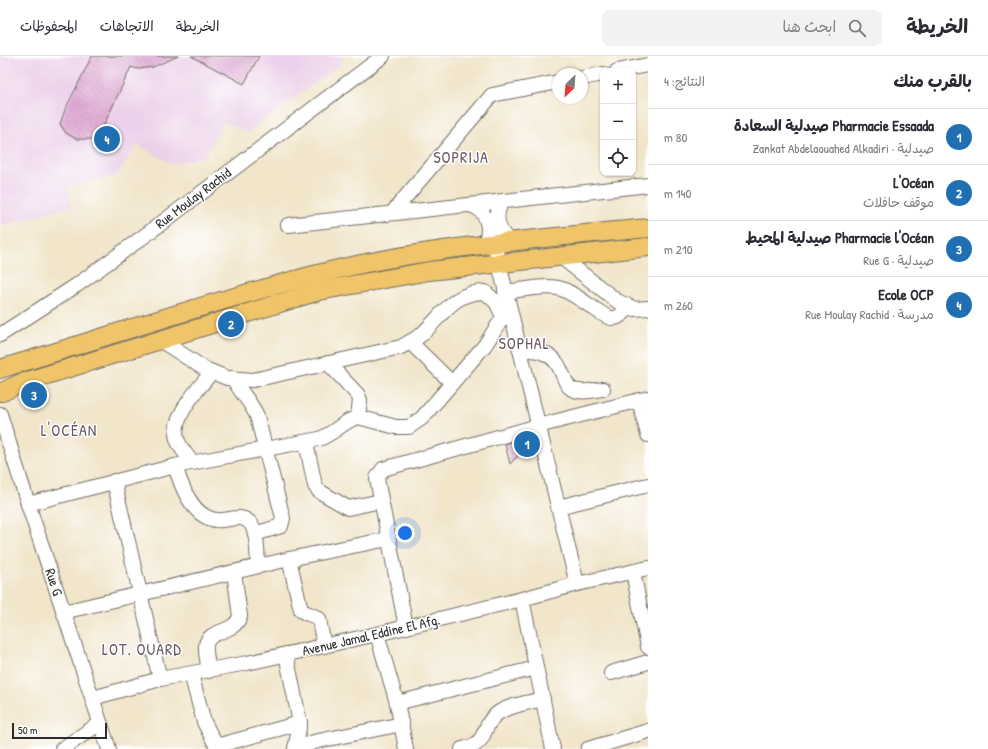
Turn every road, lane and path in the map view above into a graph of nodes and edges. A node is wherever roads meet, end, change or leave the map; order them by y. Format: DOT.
graph roads {
  1 [pos="383,56"];
  2 [pos="648,65"];
  3 [pos="632,68"];
  4 [pos="600,75"];
  5 [pos="588,77"];
  6 [pos="552,83"];
  7 [pos="648,185"];
  8 [pos="502,201"];
  9 [pos="470,205"];
  10 [pos="392,213"];
  11 [pos="288,225"];
  12 [pos="648,228"];
  13 [pos="496,243"];
  14 [pos="648,247"];
  15 [pos="561,257"];
  16 [pos="498,262"];
  17 [pos="506,292"];
  18 [pos="629,308"];
  19 [pos="648,308"];
  20 [pos="507,313"];
  21 [pos="0,335"];
  22 [pos="160,340"];
  23 [pos="410,342"];
  24 [pos="520,350"];
  25 [pos="328,363"];
  26 [pos="0,369"];
  27 [pos="212,372"];
  28 [pos="0,373"];
  29 [pos="233,378"];
  30 [pos="452,383"];
  31 [pos="603,389"];
  32 [pos="1,393"];
  33 [pos="644,399"];
  34 [pos="0,414"];
  35 [pos="358,417"];
  36 [pos="538,426"];
  37 [pos="648,434"];
  38 [pos="306,442"];
  39 [pos="266,449"];
  40 [pos="193,463"];
  41 [pos="174,466"];
  42 [pos="114,481"];
  43 [pos="648,485"];
  44 [pos="381,501"];
  45 [pos="28,504"];
  46 [pos="558,507"];
  47 [pos="254,534"];
  48 [pos="388,539"];
  49 [pos="289,559"];
  50 [pos="258,566"];
  51 [pos="648,568"];
  52 [pos="234,572"];
  53 [pos="633,572"];
  54 [pos="577,584"];
  55 [pos="141,594"];
  56 [pos="522,599"];
  57 [pos="64,612"];
  58 [pos="406,627"];
  59 [pos="376,634"];
  60 [pos="648,645"];
  61 [pos="324,646"];
  62 [pos="286,654"];
  63 [pos="648,662"];
  64 [pos="536,668"];
  65 [pos="209,671"];
  66 [pos="611,673"];
  67 [pos="191,674"];
  68 [pos="160,680"];
  69 [pos="93,698"];
  70 [pos="543,699"];
  71 [pos="397,703"];
  72 [pos="100,723"];
  73 [pos="300,723"];
  74 [pos="402,724"];
  75 [pos="648,731"];
  76 [pos="217,748"];
  77 [pos="295,748"];
  78 [pos="62,749"];
  79 [pos="109,749"];
  80 [pos="406,749"];
  81 [pos="462,749"];
  82 [pos="553,749"];
  83 [pos="588,749"];
  1 -- 21 [label="street, Rue Moulay Rachid"];
  2 -- 3 [label="street"];
  4 -- 5 [label="street"];
  6 -- 10 [label="street"];
  7 -- 8 [label="street"];
  8 -- 9 [label="street"];
  8 -- 13 [label="street"];
  9 -- 10 [label="street"];
  9 -- 13 [label="street"];
  10 -- 11 [label="street"];
  12 -- 13 [label="main road"];
  13 -- 16 [label="street"];
  13 -- 26 [label="main road"];
  14 -- 15 [label="main road"];
  15 -- 16 [label="main road"];
  15 -- 18 [label="street"];
  16 -- 17 [label="street"];
  16 -- 22 [label="main road"];
  17 -- 18 [label="street"];
  17 -- 20 [label="street"];
  18 -- 19 [label="street"];
  20 -- 23 [label="street"];
  20 -- 24 [label="street"];
  20 -- 30 [label="street"];
  22 -- 27 [label="street"];
  22 -- 32 [label="main road"];
  23 -- 25 [label="street"];
  23 -- 30 [label="street"];
  24 -- 31 [label="street"];
  24 -- 36 [label="street"];
  25 -- 29 [label="street"];
  25 -- 35 [label="street"];
  27 -- 29 [label="street"];
  27 -- 40 [label="street"];
  28 -- 32 [label="main road"];
  29 -- 39 [label="street"];
  30 -- 35 [label="street"];
  33 -- 36 [label="street"];
  33 -- 37 [label="street"];
  34 -- 45 [label="street, Rue G"];
  35 -- 38 [label="street"];
  36 -- 44 [label="street"];
  36 -- 46 [label="street"];
  38 -- 39 [label="street"];
  38 -- 44 [label="street"];
  39 -- 40 [label="street"];
  39 -- 47 [label="street"];
  40 -- 41 [label="street"];
  41 -- 42 [label="street"];
  41 -- 47 [label="street"];
  42 -- 45 [label="street"];
  42 -- 55 [label="street"];
  43 -- 46 [label="street"];
  44 -- 48 [label="street"];
  45 -- 57 [label="street, Rue G"];
  46 -- 54 [label="street"];
  47 -- 50 [label="street"];
  48 -- 49 [label="street"];
  48 -- 58 [label="street"];
  49 -- 50 [label="street"];
  49 -- 61 [label="street"];
  50 -- 52 [label="street"];
  51 -- 53 [label="street, Avenue Jamal Eddine El Afg."];
  52 -- 55 [label="street"];
  52 -- 65 [label="street"];
  53 -- 54 [label="street, Avenue Jamal Eddine El Afg."];
  53 -- 60 [label="street"];
  54 -- 56 [label="street, Avenue Jamal Eddine El Afg."];
  55 -- 57 [label="street"];
  55 -- 68 [label="street"];
  56 -- 58 [label="street, Avenue Jamal Eddine El Afg."];
  56 -- 64 [label="street"];
  57 -- 69 [label="street, Rue G"];
  58 -- 59 [label="street, Avenue Jamal Eddine El Afg."];
  59 -- 61 [label="street, Avenue Jamal Eddine El Afg."];
  59 -- 71 [label="street"];
  61 -- 62 [label="street, Avenue Jamal Eddine El Afg."];
  62 -- 65 [label="street, Avenue Jamal Eddine El Afg."];
  62 -- 73 [label="street"];
  63 -- 66 [label="street"];
  64 -- 70 [label="street"];
  64 -- 71 [label="street"];
  65 -- 67 [label="street, Avenue Jamal Eddine El Afg."];
  67 -- 68 [label="street, Avenue Jamal Eddine El Afg."];
  67 -- 76 [label="street"];
  68 -- 69 [label="street, Avenue Jamal Eddine El Afg."];
  69 -- 72 [label="street, Rue G"];
  70 -- 81 [label="street"];
  70 -- 82 [label="street"];
  71 -- 74 [label="street"];
  72 -- 78 [label="street"];
  72 -- 79 [label="street, Rue G"];
  73 -- 76 [label="street"];
  73 -- 77 [label="street"];
  74 -- 77 [label="street"];
  74 -- 80 [label="street"];
  75 -- 83 [label="street"];
}
